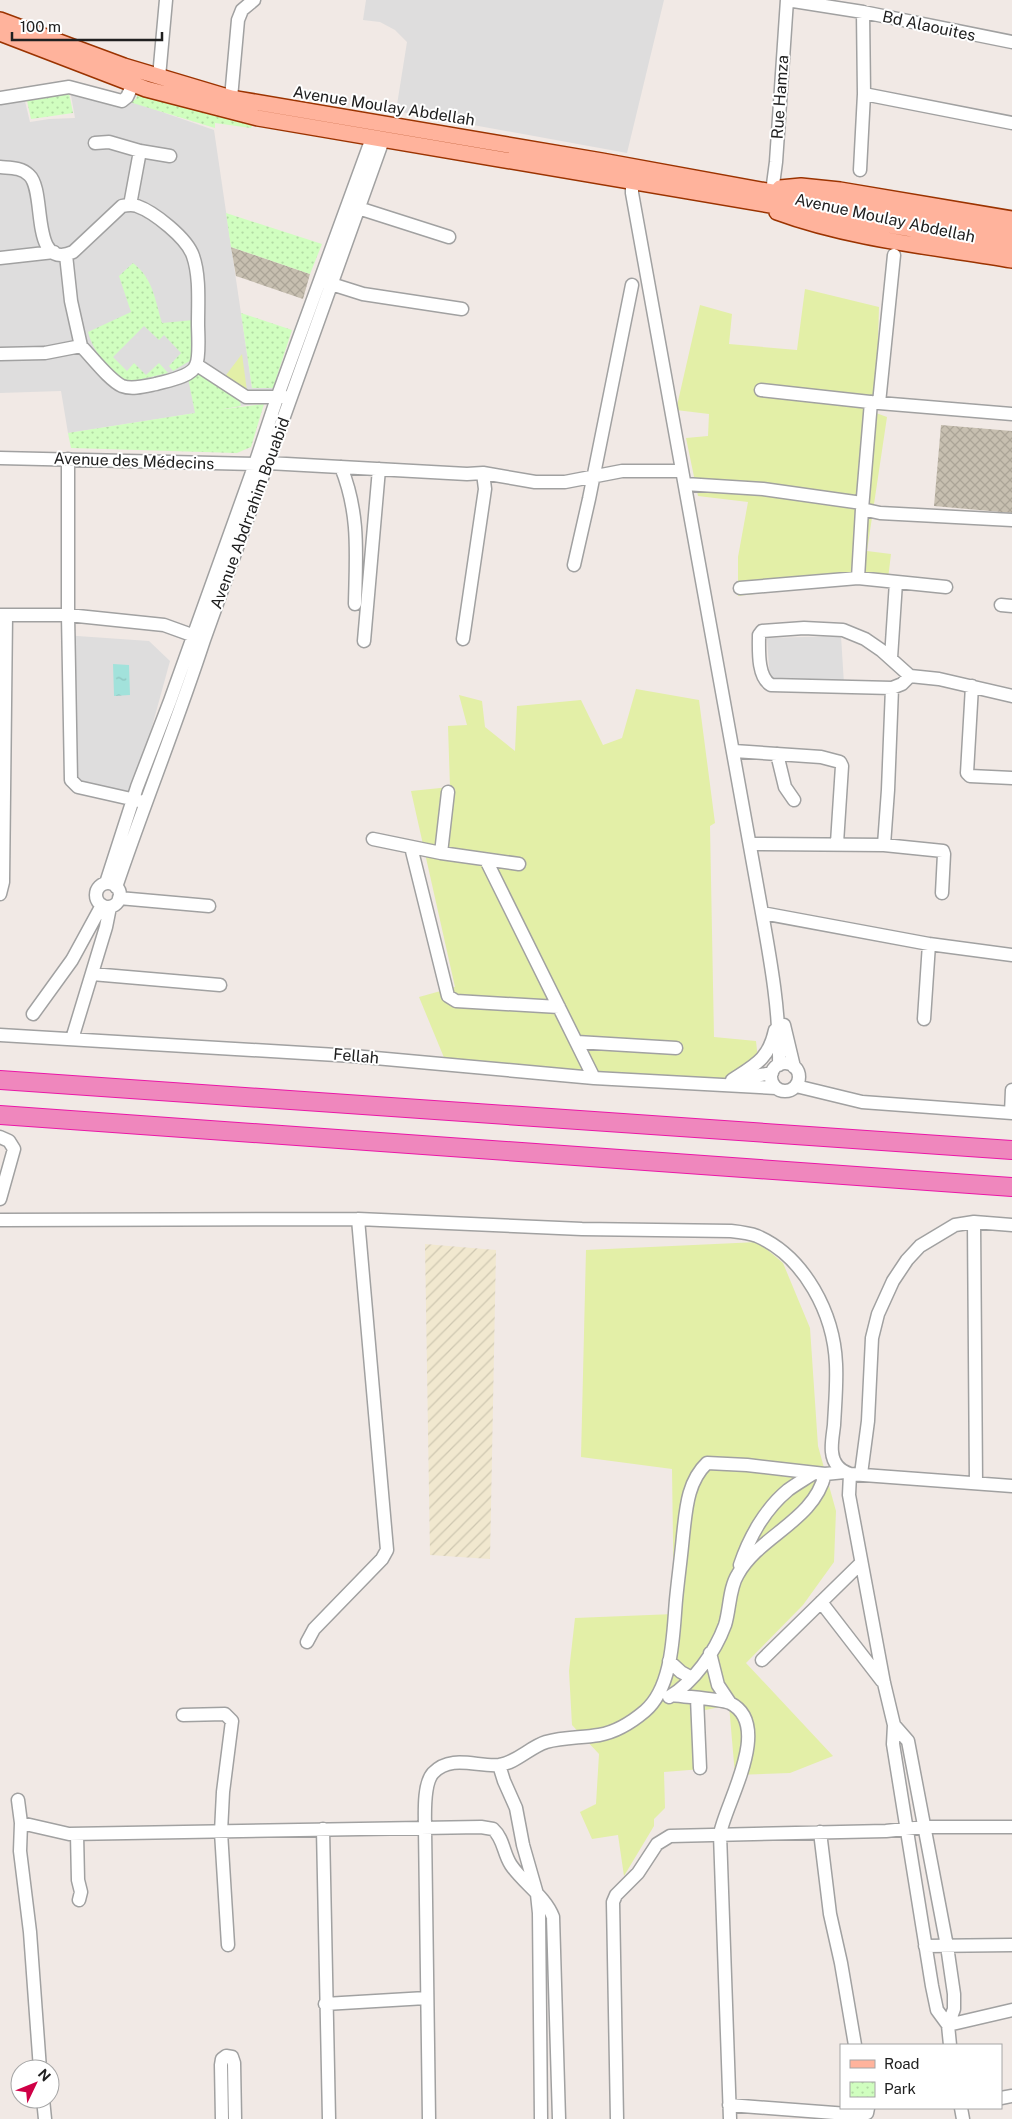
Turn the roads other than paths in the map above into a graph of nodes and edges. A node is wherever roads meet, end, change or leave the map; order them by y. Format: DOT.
graph roads {
  1 [pos="166,0"];
  2 [pos="254,0"];
  3 [pos="787,0"];
  4 [pos="863,12"];
  5 [pos="0,20"];
  6 [pos="0,34"];
  7 [pos="1012,42"];
  8 [pos="159,77"];
  9 [pos="133,84"];
  10 [pos="864,94"];
  11 [pos="0,98"];
  12 [pos="231,98"];
  13 [pos="1012,123"];
  14 [pos="378,139"];
  15 [pos="95,143"];
  16 [pos="140,151"];
  17 [pos="170,156"];
  18 [pos="0,167"];
  19 [pos="860,170"];
  20 [pos="632,181"];
  21 [pos="772,192"];
  22 [pos="753,201"];
  23 [pos="130,205"];
  24 [pos="353,207"];
  25 [pos="1012,219"];
  26 [pos="1012,231"];
  27 [pos="450,236"];
  28 [pos="1012,246"];
  29 [pos="60,254"];
  30 [pos="894,255"];
  31 [pos="0,258"];
  32 [pos="1012,260"];
  33 [pos="326,282"];
  34 [pos="632,285"];
  35 [pos="462,309"];
  36 [pos="81,346"];
  37 [pos="0,354"];
  38 [pos="197,365"];
  39 [pos="761,390"];
  40 [pos="291,397"];
  41 [pos="277,398"];
  42 [pos="875,403"];
  43 [pos="1012,414"];
  44 [pos="0,458"];
  45 [pos="68,459"];
  46 [pos="262,464"];
  47 [pos="341,468"];
  48 [pos="379,469"];
  49 [pos="682,471"];
  50 [pos="483,473"];
  51 [pos="594,476"];
  52 [pos="685,484"];
  53 [pos="862,506"];
  54 [pos="1012,520"];
  55 [pos="574,565"];
  56 [pos="858,578"];
  57 [pos="896,582"];
  58 [pos="946,587"];
  59 [pos="740,588"];
  60 [pos="355,604"];
  61 [pos="3,615"];
  62 [pos="68,615"];
  63 [pos="199,637"];
  64 [pos="463,639"];
  65 [pos="364,641"];
  66 [pos="886,654"];
  67 [pos="910,676"];
  68 [pos="972,686"];
  69 [pos="892,688"];
  70 [pos="1012,696"];
  71 [pos="170,701"];
  72 [pos="183,705"];
  73 [pos="734,751"];
  74 [pos="777,754"];
  75 [pos="1012,778"];
  76 [pos="2,788"];
  77 [pos="448,792"];
  78 [pos="139,800"];
  79 [pos="794,800"];
  80 [pos="373,839"];
  81 [pos="837,843"];
  82 [pos="750,844"];
  83 [pos="884,845"];
  84 [pos="411,847"];
  85 [pos="441,853"];
  86 [pos="486,860"];
  87 [pos="519,864"];
  88 [pos="942,893"];
  89 [pos="0,894"];
  90 [pos="110,896"];
  91 [pos="210,906"];
  92 [pos="762,913"];
  93 [pos="929,944"];
  94 [pos="1012,954"];
  95 [pos="92,974"];
  96 [pos="220,986"];
  97 [pos="559,1007"];
  98 [pos="778,1012"];
  99 [pos="33,1014"];
  100 [pos="924,1019"];
  101 [pos="0,1035"];
  102 [pos="72,1039"];
  103 [pos="577,1042"];
  104 [pos="676,1048"];
  105 [pos="794,1067"];
  106 [pos="775,1069"];
  107 [pos="594,1078"];
  108 [pos="0,1080"];
  109 [pos="732,1080"];
  110 [pos="711,1084"];
  111 [pos="796,1086"];
  112 [pos="776,1088"];
  113 [pos="1012,1090"];
  114 [pos="1011,1113"];
  115 [pos="0,1114"];
  116 [pos="0,1137"];
  117 [pos="1012,1150"];
  118 [pos="926,1181"];
  119 [pos="1012,1187"];
  120 [pos="1012,1193"];
  121 [pos="0,1199"];
  122 [pos="358,1219"];
  123 [pos="0,1220"];
  124 [pos="974,1222"];
  125 [pos="1012,1225"];
  126 [pos="852,1473"];
  127 [pos="819,1474"];
  128 [pos="976,1483"];
  129 [pos="1012,1486"];
  130 [pos="861,1563"];
  131 [pos="737,1575"];
  132 [pos="821,1602"];
  133 [pos="307,1642"];
  134 [pos="710,1653"];
  135 [pos="762,1660"];
  136 [pos="669,1661"];
  137 [pos="692,1678"];
  138 [pos="884,1683"];
  139 [pos="673,1695"];
  140 [pos="697,1698"];
  141 [pos="730,1703"];
  142 [pos="646,1710"];
  143 [pos="183,1715"];
  144 [pos="894,1725"];
  145 [pos="499,1765"];
  146 [pos="700,1768"];
  147 [pos="18,1800"];
  148 [pos="21,1823"];
  149 [pos="924,1827"];
  150 [pos="1012,1827"];
  151 [pos="425,1828"];
  152 [pos="322,1830"];
  153 [pos="907,1830"];
  154 [pos="221,1832"];
  155 [pos="820,1832"];
  156 [pos="77,1834"];
  157 [pos="720,1834"];
  158 [pos="537,1894"];
  159 [pos="79,1900"];
  160 [pos="228,1945"];
  161 [pos="925,1946"];
  162 [pos="947,1946"];
  163 [pos="1012,1946"];
  164 [pos="426,1998"];
  165 [pos="325,2004"];
  166 [pos="1012,2010"];
  167 [pos="948,2024"];
  168 [pos="855,2044"];
  169 [pos="950,2044"];
  170 [pos="39,2059"];
  171 [pos="729,2105"];
  172 [pos="868,2109"];
  173 [pos="222,2119"];
  174 [pos="235,2119"];
  175 [pos="329,2119"];
  176 [pos="429,2119"];
  177 [pos="541,2119"];
  178 [pos="559,2119"];
  179 [pos="617,2119"];
  180 [pos="730,2119"];
  1 -- 8 [label="street"];
  2 -- 12 [label="street"];
  3 -- 4 [label="street, Bd Alaouites"];
  3 -- 21 [label="street, Rue Hamza"];
  4 -- 7 [label="street, Bd Alaouites"];
  4 -- 10 [label="street"];
  5 -- 8 [label="main road, Avenue Moulay Abdellah"];
  6 -- 9 [label="main road, Avenue Moulay Abdellah"];
  8 -- 12 [label="main road, Avenue Moulay Abdellah"];
  9 -- 11 [label="street"];
  9 -- 14 [label="main road, Avenue Moulay Abdellah"];
  10 -- 13 [label="street"];
  10 -- 19 [label="street"];
  12 -- 21 [label="main road, Avenue Moulay Abdellah"];
  14 -- 20 [label="main road, Avenue Moulay Abdellah"];
  14 -- 24 [label="street, Avenue Abdrrahim Bouabid"];
  15 -- 16 [label="street"];
  16 -- 17 [label="street"];
  16 -- 23 [label="street"];
  18 -- 29 [label="street"];
  20 -- 22 [label="main road, Avenue Moulay Abdellah"];
  20 -- 49 [label="street"];
  21 -- 25 [label="main road, Avenue Moulay Abdellah"];
  21 -- 26 [label="main road, Avenue Moulay Abdellah"];
  22 -- 28 [label="main road, Avenue Moulay Abdellah"];
  22 -- 32 [label="main road, Avenue Moulay Abdellah"];
  23 -- 29 [label="street"];
  23 -- 38 [label="street"];
  24 -- 27 [label="street"];
  24 -- 33 [label="street, Avenue Abdrrahim Bouabid"];
  29 -- 31 [label="street"];
  29 -- 36 [label="street"];
  30 -- 42 [label="street"];
  33 -- 35 [label="street"];
  33 -- 40 [label="street, Avenue Abdrrahim Bouabid"];
  33 -- 41 [label="street, Avenue Abdrrahim Bouabid"];
  34 -- 51 [label="street"];
  36 -- 37 [label="street"];
  36 -- 38 [label="street"];
  38 -- 41 [label="street"];
  39 -- 42 [label="street"];
  40 -- 41 [label="street"];
  40 -- 46 [label="street, Avenue Abdrrahim Bouabid"];
  41 -- 46 [label="street, Avenue Abdrrahim Bouabid"];
  42 -- 43 [label="street"];
  42 -- 53 [label="street"];
  44 -- 45 [label="street, Avenue des Médecins"];
  45 -- 46 [label="street, Avenue des Médecins"];
  45 -- 62 [label="street"];
  46 -- 47 [label="street, Avenue des Médecins"];
  46 -- 63 [label="street, Avenue Abdrrahim Bouabid"];
  47 -- 48 [label="street, Avenue des Médecins"];
  47 -- 60 [label="street"];
  48 -- 50 [label="street, Avenue des Médecins"];
  48 -- 65 [label="street"];
  49 -- 51 [label="street, Avenue des Médecins"];
  49 -- 52 [label="street"];
  50 -- 51 [label="street, Avenue des Médecins"];
  50 -- 64 [label="street"];
  51 -- 55 [label="street"];
  52 -- 53 [label="street"];
  52 -- 73 [label="street"];
  53 -- 54 [label="street"];
  53 -- 56 [label="street"];
  56 -- 57 [label="street"];
  56 -- 59 [label="street"];
  57 -- 58 [label="street"];
  57 -- 66 [label="street"];
  61 -- 62 [label="street"];
  61 -- 76 [label="street"];
  62 -- 63 [label="street"];
  62 -- 78 [label="street"];
  63 -- 71 [label="street, Avenue Abdrrahim Bouabid"];
  63 -- 72 [label="street, Avenue Abdrrahim Bouabid"];
  66 -- 67 [label="street"];
  66 -- 69 [label="street"];
  67 -- 68 [label="street"];
  67 -- 69 [label="street"];
  68 -- 70 [label="street"];
  68 -- 75 [label="street"];
  69 -- 83 [label="street"];
  71 -- 72 [label="street"];
  71 -- 78 [label="street, Avenue Abdrrahim Bouabid"];
  72 -- 78 [label="street, Avenue Abdrrahim Bouabid"];
  73 -- 74 [label="street"];
  73 -- 82 [label="street"];
  74 -- 79 [label="street"];
  74 -- 81 [label="street"];
  76 -- 89 [label="street"];
  77 -- 85 [label="street"];
  78 -- 90 [label="street, Avenue Abdrrahim Bouabid"];
  80 -- 84 [label="street"];
  81 -- 82 [label="street"];
  81 -- 83 [label="street"];
  82 -- 92 [label="street"];
  83 -- 88 [label="street"];
  84 -- 85 [label="street"];
  84 -- 97 [label="street"];
  85 -- 86 [label="street"];
  86 -- 87 [label="street"];
  86 -- 97 [label="street"];
  90 -- 91 [label="street"];
  90 -- 95 [label="street"];
  90 -- 99 [label="street, Avenue Abdrrahim Bouabid"];
  92 -- 93 [label="street"];
  92 -- 98 [label="street"];
  93 -- 94 [label="street"];
  93 -- 100 [label="street"];
  95 -- 96 [label="street"];
  95 -- 102 [label="street"];
  97 -- 103 [label="street"];
  98 -- 105 [label="street"];
  98 -- 106 [label="street"];
  98 -- 109 [label="street"];
  101 -- 102 [label="street, Fellah"];
  102 -- 107 [label="street, Fellah"];
  103 -- 104 [label="street"];
  103 -- 107 [label="street"];
  105 -- 106 [label="street, Fellah"];
  105 -- 111 [label="street"];
  106 -- 109 [label="street, Fellah"];
  106 -- 112 [label="street"];
  107 -- 110 [label="street, Fellah"];
  108 -- 117 [label="highway"];
  109 -- 110 [label="street, Fellah"];
  110 -- 112 [label="street, Fellah"];
  111 -- 112 [label="street, Fellah"];
  111 -- 114 [label="street, Fellah"];
  113 -- 114 [label="street"];
  115 -- 118 [label="highway"];
  116 -- 121 [label="street"];
  118 -- 119 [label="highway"];
  118 -- 120 [label="highway"];
  122 -- 123 [label="street"];
  122 -- 126 [label="street"];
  122 -- 133 [label="street"];
  124 -- 125 [label="street"];
  124 -- 126 [label="street"];
  124 -- 128 [label="street"];
  126 -- 127 [label="street"];
  126 -- 128 [label="street"];
  126 -- 130 [label="street"];
  127 -- 131 [label="street"];
  127 -- 131 [label="street"];
  127 -- 136 [label="street"];
  128 -- 129 [label="street"];
  130 -- 132 [label="street"];
  130 -- 138 [label="street"];
  131 -- 134 [label="street"];
  132 -- 135 [label="street"];
  132 -- 138 [label="street"];
  134 -- 137 [label="street"];
  134 -- 141 [label="street"];
  136 -- 137 [label="street"];
  136 -- 142 [label="street"];
  137 -- 139 [label="street"];
  138 -- 144 [label="street"];
  139 -- 140 [label="street"];
  139 -- 142 [label="street"];
  140 -- 141 [label="street"];
  140 -- 146 [label="street"];
  141 -- 157 [label="street"];
  142 -- 145 [label="street"];
  143 -- 154 [label="street"];
  144 -- 149 [label="street"];
  144 -- 153 [label="street"];
  145 -- 151 [label="street"];
  145 -- 158 [label="street"];
  147 -- 148 [label="street"];
  148 -- 156 [label="street"];
  148 -- 170 [label="street"];
  149 -- 150 [label="street"];
  149 -- 153 [label="street"];
  149 -- 162 [label="street"];
  151 -- 152 [label="street"];
  151 -- 158 [label="street"];
  151 -- 164 [label="street"];
  152 -- 154 [label="street"];
  152 -- 165 [label="street"];
  153 -- 155 [label="street"];
  153 -- 161 [label="street"];
  154 -- 156 [label="street"];
  154 -- 160 [label="street"];
  155 -- 157 [label="street"];
  155 -- 168 [label="street"];
  156 -- 159 [label="street"];
  157 -- 171 [label="street"];
  157 -- 179 [label="street"];
  158 -- 177 [label="street"];
  158 -- 178 [label="street"];
  161 -- 162 [label="street"];
  161 -- 167 [label="street"];
  162 -- 163 [label="street"];
  162 -- 167 [label="street"];
  164 -- 165 [label="street"];
  164 -- 176 [label="street"];
  165 -- 175 [label="street"];
  166 -- 167 [label="street"];
  167 -- 169 [label="street"];
  171 -- 172 [label="street"];
  171 -- 180 [label="street"];
  173 -- 174 [label="street"];
}
